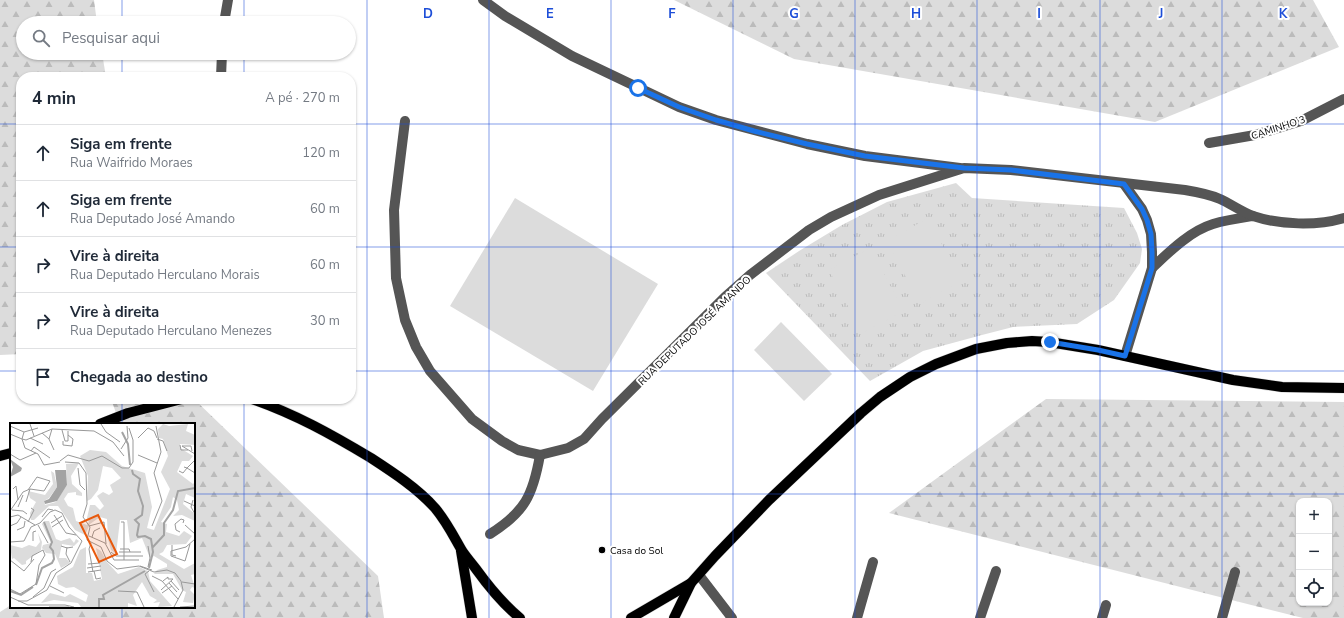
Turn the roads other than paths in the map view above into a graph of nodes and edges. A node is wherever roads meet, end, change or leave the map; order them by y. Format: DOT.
graph roads {
  1 [pos="228,0"];
  2 [pos="483,0"];
  3 [pos="225,16"];
  4 [pos="222,60"];
  5 [pos="221,72"];
  6 [pos="1344,99"];
  7 [pos="405,121"];
  8 [pos="1209,143"];
  9 [pos="964,168"];
  10 [pos="1124,184"];
  11 [pos="1253,216"];
  12 [pos="1344,218"];
  13 [pos="1152,268"];
  14 [pos="1125,356"];
  15 [pos="1344,388"];
  16 [pos="163,404"];
  17 [pos="267,404"];
  18 [pos="103,423"];
  19 [pos="10,453"];
  20 [pos="540,455"];
  21 [pos="0,456"];
  22 [pos="490,534"];
  23 [pos="461,549"];
  24 [pos="873,562"];
  25 [pos="996,571"];
  26 [pos="1234,572"];
  27 [pos="699,574"];
  28 [pos="691,583"];
  29 [pos="1106,605"];
  30 [pos="472,618"];
  31 [pos="520,618"];
  32 [pos="631,618"];
  33 [pos="674,618"];
  34 [pos="732,618"];
  35 [pos="857,618"];
  36 [pos="980,618"];
  37 [pos="1102,618"];
  38 [pos="1222,618"];
  1 -- 3 [label="street"];
  2 -- 9 [label="street"];
  4 -- 5 [label="street"];
  6 -- 8 [label="street, CAMINHO 3"];
  7 -- 20 [label="street"];
  9 -- 10 [label="street, RUA DEPUTADO JOSÉ AMANDO"];
  9 -- 20 [label="street, RUA DEPUTADO JOSÉ AMANDO"];
  10 -- 11 [label="street, RUA DEPUTADO JOSÉ AMANDO"];
  10 -- 13 [label="street"];
  11 -- 12 [label="street, RUA DEPUTADO JOSÉ AMANDO"];
  11 -- 13 [label="street"];
  13 -- 14 [label="street"];
  14 -- 15 [label="main road"];
  14 -- 27 [label="main road"];
  16 -- 18 [label="main road"];
  17 -- 23 [label="main road"];
  19 -- 21 [label="main road"];
  20 -- 22 [label="street"];
  23 -- 30 [label="main road"];
  23 -- 31 [label="main road"];
  24 -- 35 [label="street"];
  25 -- 36 [label="street"];
  26 -- 38 [label="street"];
  27 -- 28 [label="main road"];
  27 -- 34 [label="street"];
  28 -- 32 [label="main road"];
  28 -- 33 [label="main road"];
  29 -- 37 [label="street"];
}
